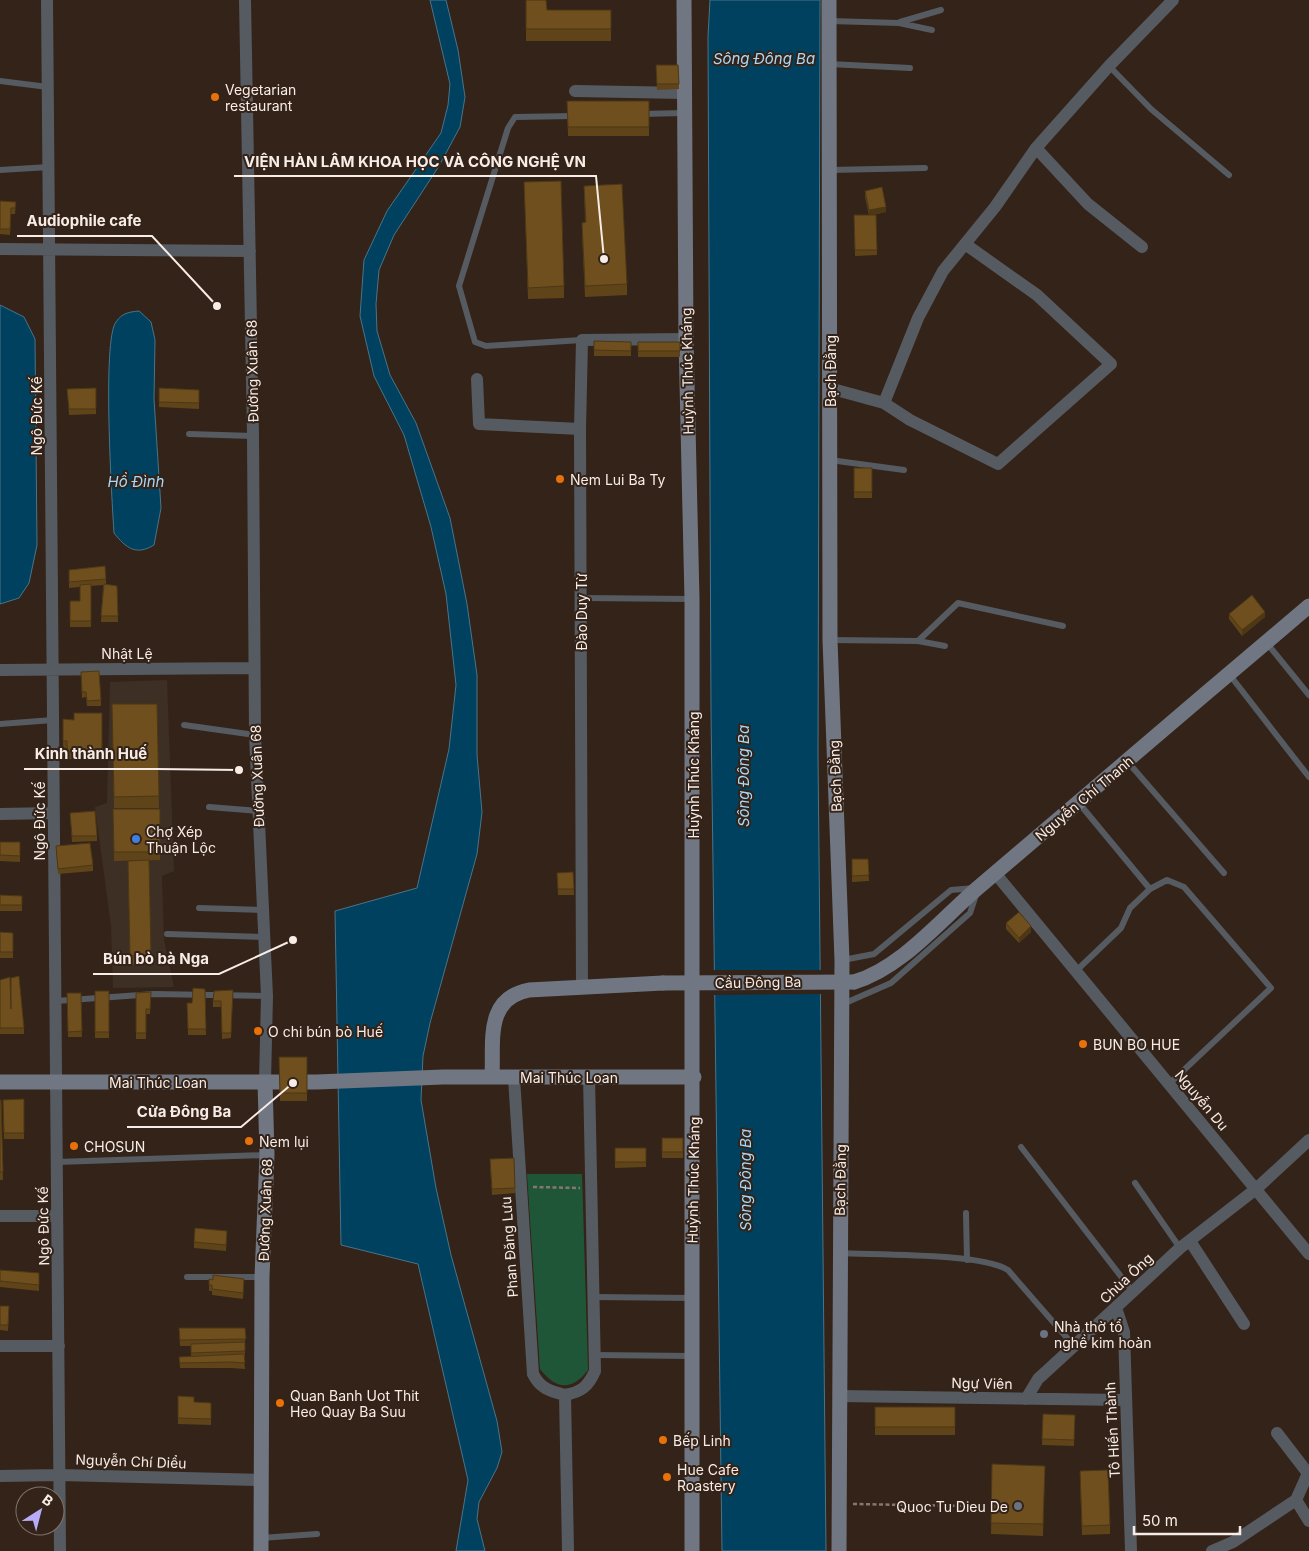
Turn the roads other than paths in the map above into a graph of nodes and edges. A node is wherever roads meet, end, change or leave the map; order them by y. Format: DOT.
graph roads {
  1 [pos="47,0"];
  2 [pos="245,0"];
  3 [pos="684,0"];
  4 [pos="829,0"];
  5 [pos="1173,0"];
  6 [pos="941,10"];
  7 [pos="829,21"];
  8 [pos="899,23"];
  9 [pos="932,30"];
  10 [pos="829,64"];
  11 [pos="1109,66"];
  12 [pos="910,68"];
  13 [pos="0,81"];
  14 [pos="48,87"];
  15 [pos="575,91"];
  16 [pos="684,93"];
  17 [pos="684,113"];
  18 [pos="635,114"];
  19 [pos="585,115"];
  20 [pos="1036,148"];
  21 [pos="49,167"];
  22 [pos="925,168"];
  23 [pos="0,170"];
  24 [pos="830,170"];
  25 [pos="1229,175"];
  26 [pos="965,244"];
  27 [pos="1142,247"];
  28 [pos="49,248"];
  29 [pos="0,249"];
  30 [pos="250,251"];
  31 [pos="686,339"];
  32 [pos="582,340"];
  33 [pos="477,379"];
  34 [pos="830,388"];
  35 [pos="884,404"];
  36 [pos="580,429"];
  37 [pos="189,434"];
  38 [pos="254,436"];
  39 [pos="829,459"];
  40 [pos="904,470"];
  41 [pos="581,598"];
  42 [pos="692,599"];
  43 [pos="1309,606"];
  44 [pos="1063,626"];
  45 [pos="830,640"];
  46 [pos="918,641"];
  47 [pos="1266,642"];
  48 [pos="945,646"];
  49 [pos="53,668"];
  50 [pos="254,668"];
  51 [pos="0,670"];
  52 [pos="1229,674"];
  53 [pos="1309,695"];
  54 [pos="53,720"];
  55 [pos="0,724"];
  56 [pos="184,725"];
  57 [pos="255,736"];
  58 [pos="1127,761"];
  59 [pos="1309,777"];
  60 [pos="1078,802"];
  61 [pos="208,807"];
  62 [pos="258,811"];
  63 [pos="54,813"];
  64 [pos="0,814"];
  65 [pos="995,873"];
  66 [pos="1224,873"];
  67 [pos="978,887"];
  68 [pos="1150,889"];
  69 [pos="200,908"];
  70 [pos="264,910"];
  71 [pos="167,934"];
  72 [pos="265,938"];
  73 [pos="842,960"];
  74 [pos="1076,971"];
  75 [pos="854,982"];
  76 [pos="582,987"];
  77 [pos="267,996"];
  78 [pos="56,1001"];
  79 [pos="842,1004"];
  80 [pos="589,1077"];
  81 [pos="694,1077"];
  82 [pos="492,1078"];
  83 [pos="514,1078"];
  84 [pos="0,1082"];
  85 [pos="56,1082"];
  86 [pos="265,1082"];
  87 [pos="1169,1084"];
  88 [pos="1309,1140"];
  89 [pos="1021,1147"];
  90 [pos="268,1155"];
  91 [pos="57,1162"];
  92 [pos="1135,1183"];
  93 [pos="1256,1189"];
  94 [pos="966,1213"];
  95 [pos="0,1216"];
  96 [pos="58,1216"];
  97 [pos="1185,1245"];
  98 [pos="839,1253"];
  99 [pos="1309,1254"];
  100 [pos="967,1260"];
  101 [pos="262,1277"];
  102 [pos="186,1278"];
  103 [pos="1134,1293"];
  104 [pos="594,1297"];
  105 [pos="692,1298"];
  106 [pos="1116,1308"];
  107 [pos="1244,1324"];
  108 [pos="0,1346"];
  109 [pos="59,1346"];
  110 [pos="1074,1346"];
  111 [pos="595,1354"];
  112 [pos="691,1356"];
  113 [pos="565,1395"];
  114 [pos="840,1396"];
  115 [pos="1026,1399"];
  116 [pos="1125,1400"];
  117 [pos="1277,1433"];
  118 [pos="1308,1471"];
  119 [pos="60,1474"];
  120 [pos="0,1476"];
  121 [pos="262,1480"];
  122 [pos="1296,1500"];
  123 [pos="1309,1521"];
  124 [pos="317,1534"];
  125 [pos="261,1544"];
  126 [pos="60,1551"];
  127 [pos="568,1551"];
  128 [pos="692,1551"];
  129 [pos="839,1551"];
  130 [pos="1131,1551"];
  131 [pos="1212,1551"];
  1 -- 14 [label="street, Ngô Đức Kế"];
  2 -- 30 [label="street, Đường Xuân 68"];
  3 -- 16 [label="street, Huỳnh Thúc Kháng"];
  4 -- 7 [label="street, Bạch Đằng"];
  5 -- 11 [label="street"];
  6 -- 8 [label="lane"];
  7 -- 8 [label="lane"];
  7 -- 10 [label="street, Bạch Đằng"];
  8 -- 9 [label="lane"];
  10 -- 12 [label="lane"];
  10 -- 24 [label="street, Bạch Đằng"];
  11 -- 20 [label="street"];
  11 -- 25 [label="lane"];
  13 -- 14 [label="lane"];
  14 -- 21 [label="street, Ngô Đức Kế"];
  15 -- 16 [label="street"];
  16 -- 17 [label="street, Huỳnh Thúc Kháng"];
  17 -- 18 [label="lane"];
  17 -- 31 [label="street, Huỳnh Thúc Kháng"];
  19 -- 32 [label="lane"];
  20 -- 26 [label="street"];
  20 -- 27 [label="street"];
  21 -- 23 [label="lane"];
  21 -- 28 [label="street, Ngô Đức Kế"];
  22 -- 24 [label="lane"];
  24 -- 34 [label="street, Bạch Đằng"];
  26 -- 35 [label="street"];
  26 -- 35 [label="street"];
  28 -- 29 [label="street"];
  28 -- 30 [label="street"];
  28 -- 49 [label="street, Ngô Đức Kế"];
  30 -- 38 [label="street, Đường Xuân 68"];
  31 -- 32 [label="street"];
  31 -- 42 [label="street, Huỳnh Thúc Kháng"];
  32 -- 36 [label="street, Đào Duy Từ"];
  33 -- 36 [label="street"];
  34 -- 35 [label="street"];
  34 -- 39 [label="street, Bạch Đằng"];
  36 -- 41 [label="street, Đào Duy Từ"];
  37 -- 38 [label="lane"];
  38 -- 50 [label="street, Đường Xuân 68"];
  39 -- 40 [label="lane"];
  39 -- 45 [label="street, Bạch Đằng"];
  41 -- 42 [label="lane"];
  41 -- 76 [label="street, Đào Duy Từ"];
  42 -- 81 [label="street, Huỳnh Thúc Kháng"];
  43 -- 47 [label="street, Nguyễn Chí Thanh"];
  44 -- 46 [label="lane"];
  45 -- 46 [label="lane"];
  45 -- 73 [label="street, Bạch Đằng"];
  46 -- 48 [label="lane"];
  47 -- 52 [label="street, Nguyễn Chí Thanh"];
  47 -- 53 [label="lane"];
  49 -- 50 [label="street, Nhật Lệ"];
  49 -- 51 [label="street, Nhật Lệ"];
  49 -- 54 [label="street, Ngô Đức Kế"];
  50 -- 57 [label="street, Đường Xuân 68"];
  52 -- 58 [label="street, Nguyễn Chí Thanh"];
  52 -- 59 [label="lane"];
  54 -- 55 [label="lane"];
  54 -- 63 [label="street, Ngô Đức Kế"];
  56 -- 57 [label="lane"];
  57 -- 62 [label="street, Đường Xuân 68"];
  58 -- 60 [label="street, Nguyễn Chí Thanh"];
  58 -- 66 [label="lane"];
  60 -- 65 [label="street, Nguyễn Chí Thanh"];
  60 -- 68 [label="lane"];
  61 -- 62 [label="lane"];
  62 -- 70 [label="street, Đường Xuân 68"];
  63 -- 64 [label="street"];
  63 -- 78 [label="street, Ngô Đức Kế"];
  65 -- 67 [label="street, Nguyễn Chí Thanh"];
  65 -- 74 [label="street, Nguyễn Du"];
  67 -- 73 [label="lane"];
  67 -- 75 [label="street, Nguyễn Chí Thanh"];
  67 -- 79 [label="lane"];
  68 -- 74 [label="lane"];
  68 -- 87 [label="lane"];
  69 -- 70 [label="lane"];
  70 -- 72 [label="street, Đường Xuân 68"];
  71 -- 72 [label="lane"];
  72 -- 77 [label="street, Đường Xuân 68"];
  73 -- 79 [label="street, Bạch Đằng"];
  74 -- 87 [label="street, Nguyễn Du"];
  75 -- 76 [label="street, Cầu Đông Ba, bridge"];
  76 -- 82 [label="street"];
  77 -- 78 [label="lane"];
  77 -- 86 [label="street, Đường Xuân 68"];
  78 -- 85 [label="street, Ngô Đức Kế"];
  79 -- 98 [label="street, Bạch Đằng"];
  80 -- 81 [label="street, Mai Thúc Loan"];
  80 -- 83 [label="street, Mai Thúc Loan"];
  80 -- 104 [label="street"];
  81 -- 105 [label="street, Huỳnh Thúc Kháng"];
  82 -- 83 [label="street, Mai Thúc Loan"];
  82 -- 86 [label="street, Mai Thúc Loan"];
  83 -- 113 [label="street, Phan Đăng Lưu"];
  84 -- 85 [label="street, Mai Thúc Loan"];
  85 -- 86 [label="street, Mai Thúc Loan"];
  85 -- 91 [label="street, Ngô Đức Kế"];
  86 -- 90 [label="street, Đường Xuân 68"];
  87 -- 93 [label="street, Nguyễn Du"];
  88 -- 93 [label="street, Chùa Ông"];
  89 -- 103 [label="lane"];
  90 -- 91 [label="lane"];
  90 -- 101 [label="street, Đường Xuân 68"];
  91 -- 96 [label="street, Ngô Đức Kế"];
  92 -- 97 [label="lane"];
  93 -- 97 [label="street, Chùa Ông"];
  93 -- 99 [label="street, Nguyễn Du"];
  94 -- 100 [label="lane"];
  95 -- 96 [label="street"];
  96 -- 109 [label="street, Ngô Đức Kế"];
  97 -- 103 [label="street, Chùa Ông"];
  97 -- 107 [label="street"];
  98 -- 100 [label="lane"];
  98 -- 114 [label="street, Bạch Đằng"];
  100 -- 110 [label="lane"];
  101 -- 102 [label="lane"];
  101 -- 121 [label="street, Đường Xuân 68"];
  103 -- 106 [label="street, Chùa Ông"];
  104 -- 105 [label="lane"];
  104 -- 111 [label="street"];
  105 -- 112 [label="street, Huỳnh Thúc Kháng"];
  106 -- 110 [label="street, Chùa Ông"];
  106 -- 116 [label="street, Tô Hiến Thành"];
  108 -- 109 [label="street"];
  109 -- 119 [label="street, Ngô Đức Kế"];
  110 -- 115 [label="street, Chùa Ông"];
  111 -- 112 [label="lane"];
  111 -- 113 [label="street"];
  112 -- 128 [label="street, Huỳnh Thúc Kháng"];
  113 -- 127 [label="street"];
  114 -- 115 [label="street, Ngự Viên"];
  114 -- 129 [label="street, Bạch Đằng"];
  115 -- 116 [label="street, Ngự Viên"];
  116 -- 130 [label="street, Tô Hiến Thành"];
  117 -- 118 [label="street"];
  118 -- 122 [label="street"];
  119 -- 120 [label="street, Nguyễn Chí Diểu"];
  119 -- 121 [label="street, Nguyễn Chí Diểu"];
  119 -- 126 [label="street, Ngô Đức Kế"];
  121 -- 125 [label="street, Đường Xuân 68"];
  122 -- 123 [label="street"];
  122 -- 131 [label="street"];
  124 -- 125 [label="lane"];
}
